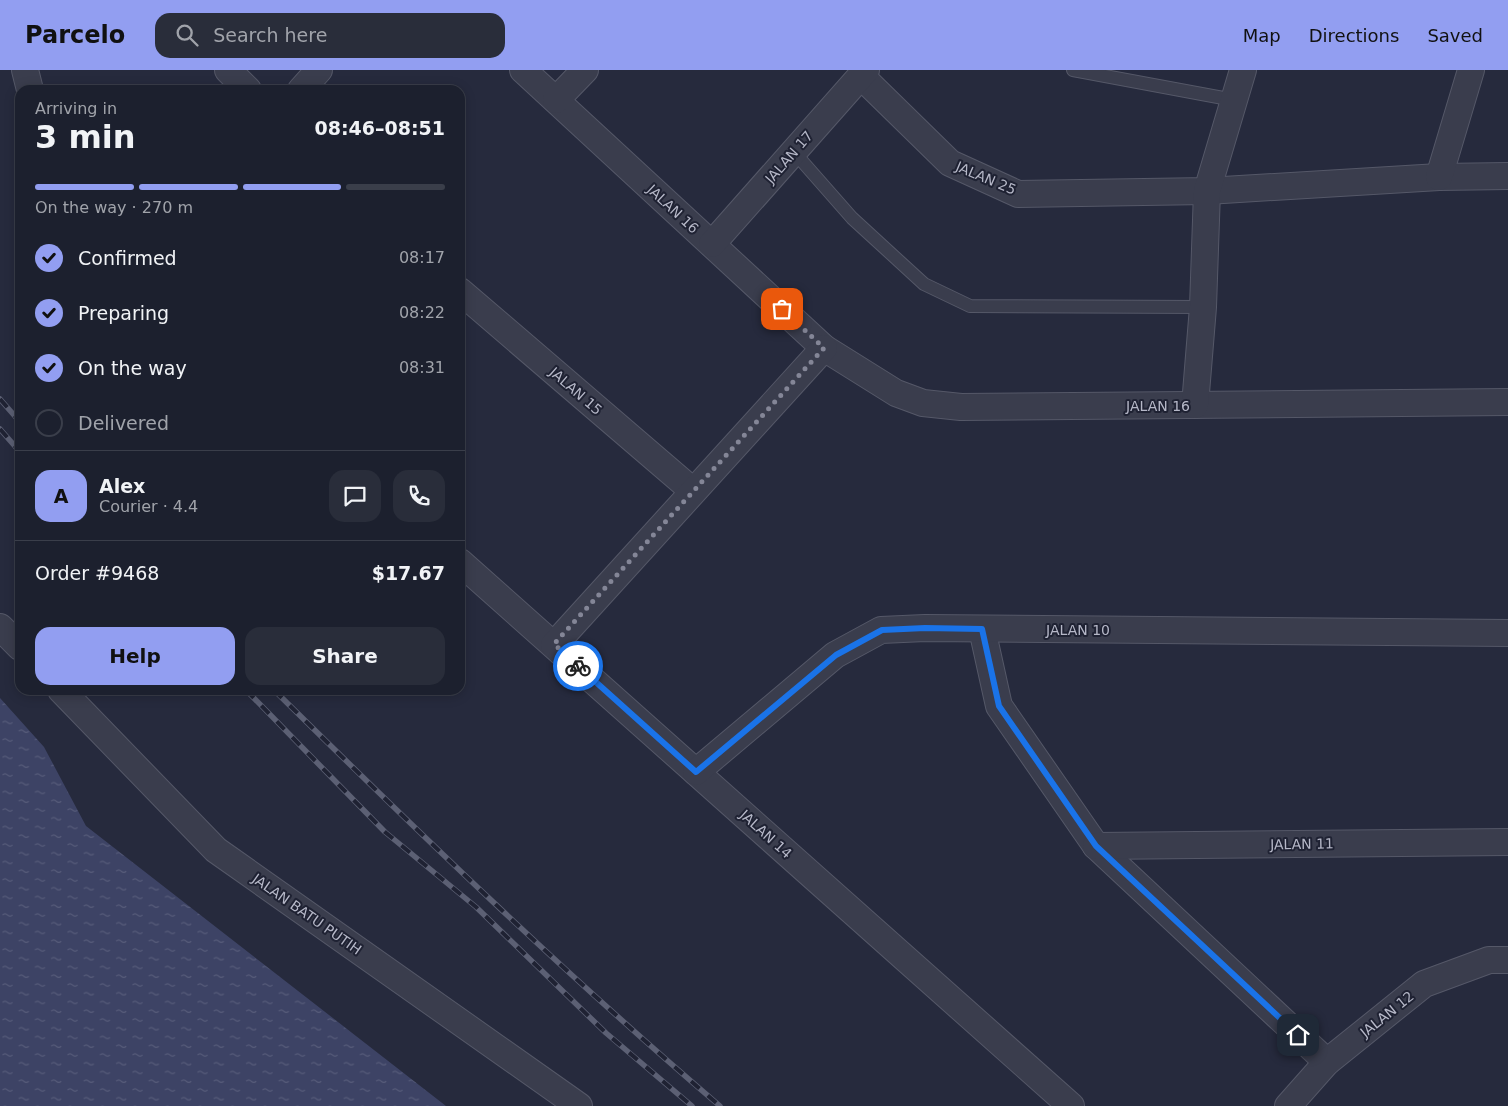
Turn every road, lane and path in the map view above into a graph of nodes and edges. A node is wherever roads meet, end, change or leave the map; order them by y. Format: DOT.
graph roads {
  1 [pos="25,70"];
  2 [pos="228,70"];
  3 [pos="319,70"];
  4 [pos="523,70"];
  5 [pos="585,70"];
  6 [pos="1073,70"];
  7 [pos="1243,70"];
  8 [pos="1470,70"];
  9 [pos="863,73"];
  10 [pos="29,85"];
  11 [pos="243,85"];
  12 [pos="306,85"];
  13 [pos="556,100"];
  14 [pos="1234,100"];
  15 [pos="794,152"];
  16 [pos="1508,176"];
  17 [pos="1439,177"];
  18 [pos="1207,191"];
  19 [pos="712,244"];
  20 [pos="465,295"];
  21 [pos="1203,307"];
  22 [pos="824,348"];
  23 [pos="1508,402"];
  24 [pos="1195,406"];
  25 [pos="693,491"];
  26 [pos="465,566"];
  27 [pos="0,627"];
  28 [pos="982,629"];
  29 [pos="1508,633"];
  30 [pos="15,643"];
  31 [pos="554,644"];
  32 [pos="66,695"];
  33 [pos="696,772"];
  34 [pos="1508,842"];
  35 [pos="1096,846"];
  36 [pos="1508,960"];
  37 [pos="1327,1062"];
  38 [pos="579,1106"];
  39 [pos="1071,1106"];
  40 [pos="1288,1106"];
  1 -- 10 [label="street"];
  2 -- 11 [label="street"];
  3 -- 12 [label="street"];
  4 -- 13 [label="street, JALAN 16"];
  5 -- 13 [label="street"];
  6 -- 14 [label="lane"];
  7 -- 14 [label="street"];
  8 -- 17 [label="street"];
  9 -- 15 [label="street, JALAN 17"];
  9 -- 18 [label="street, JALAN 25"];
  13 -- 19 [label="street, JALAN 16"];
  14 -- 18 [label="street"];
  15 -- 19 [label="street, JALAN 17"];
  15 -- 21 [label="lane"];
  16 -- 17 [label="street, JALAN 25"];
  17 -- 18 [label="street, JALAN 25"];
  18 -- 21 [label="street"];
  19 -- 22 [label="street, JALAN 16"];
  20 -- 25 [label="street, JALAN 15"];
  21 -- 24 [label="street"];
  22 -- 24 [label="street, JALAN 16"];
  22 -- 25 [label="street"];
  23 -- 24 [label="street, JALAN 16"];
  25 -- 31 [label="street"];
  26 -- 31 [label="street, JALAN 14"];
  27 -- 30 [label="street"];
  28 -- 29 [label="street, JALAN 10"];
  28 -- 33 [label="street, JALAN 10"];
  28 -- 35 [label="street"];
  31 -- 33 [label="street, JALAN 14"];
  32 -- 38 [label="street, JALAN BATU PUTIH"];
  33 -- 39 [label="street, JALAN 14"];
  34 -- 35 [label="street, JALAN 11"];
  35 -- 37 [label="street"];
  36 -- 37 [label="street, JALAN 12"];
  37 -- 40 [label="street, JALAN 12"];
}
